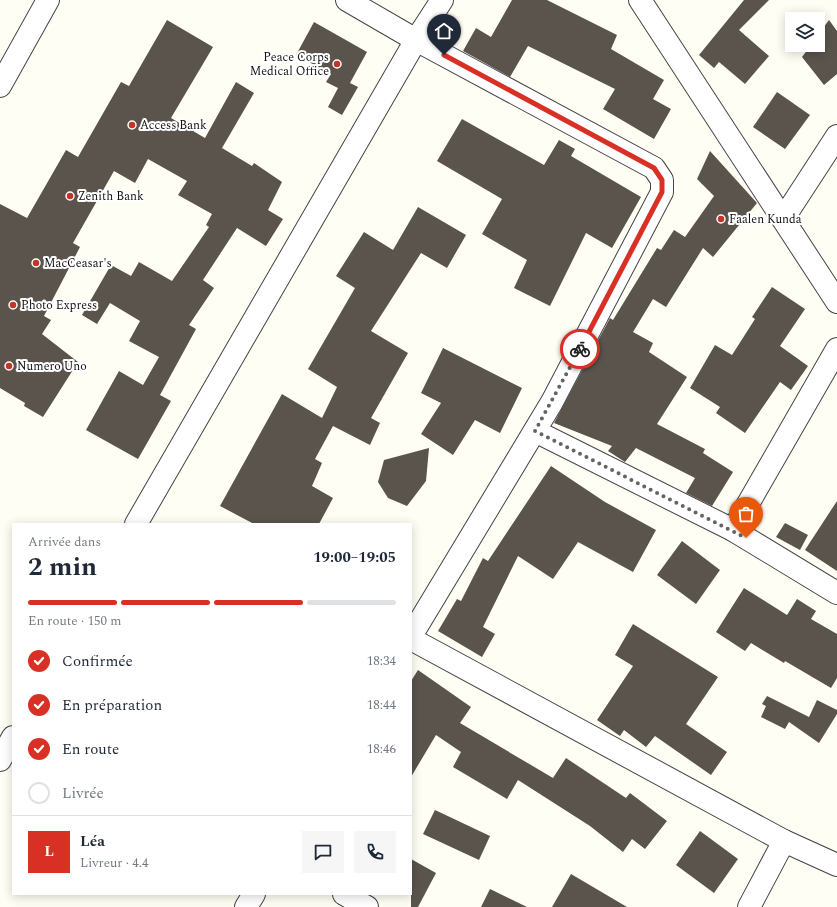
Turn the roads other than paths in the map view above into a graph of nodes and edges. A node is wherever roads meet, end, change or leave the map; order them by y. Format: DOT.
graph roads {
  1 [pos="48,0"];
  2 [pos="347,0"];
  3 [pos="442,0"];
  4 [pos="640,0"];
  5 [pos="416,40"];
  6 [pos="0,86"];
  7 [pos="837,136"];
  8 [pos="783,219"];
  9 [pos="837,302"];
  10 [pos="837,349"];
  11 [pos="535,431"];
  12 [pos="137,523"];
  13 [pos="733,530"];
  14 [pos="837,593"];
  15 [pos="412,636"];
  16 [pos="412,639"];
  17 [pos="12,739"];
  18 [pos="0,760"];
  19 [pos="784,841"];
  20 [pos="837,865"];
  21 [pos="253,895"];
  22 [pos="346,895"];
  23 [pos="246,907"];
  24 [pos="367,907"];
  25 [pos="748,907"];
  1 -- 6 [label="street"];
  2 -- 5 [label="street"];
  3 -- 5 [label="street"];
  4 -- 8 [label="street"];
  5 -- 11 [label="street"];
  5 -- 12 [label="street"];
  7 -- 8 [label="street"];
  8 -- 9 [label="street"];
  10 -- 13 [label="street"];
  11 -- 13 [label="street"];
  11 -- 15 [label="street"];
  13 -- 14 [label="street"];
  16 -- 19 [label="street"];
  17 -- 18 [label="street"];
  19 -- 20 [label="street"];
  19 -- 25 [label="street"];
  21 -- 23 [label="street"];
  22 -- 24 [label="street"];
}
